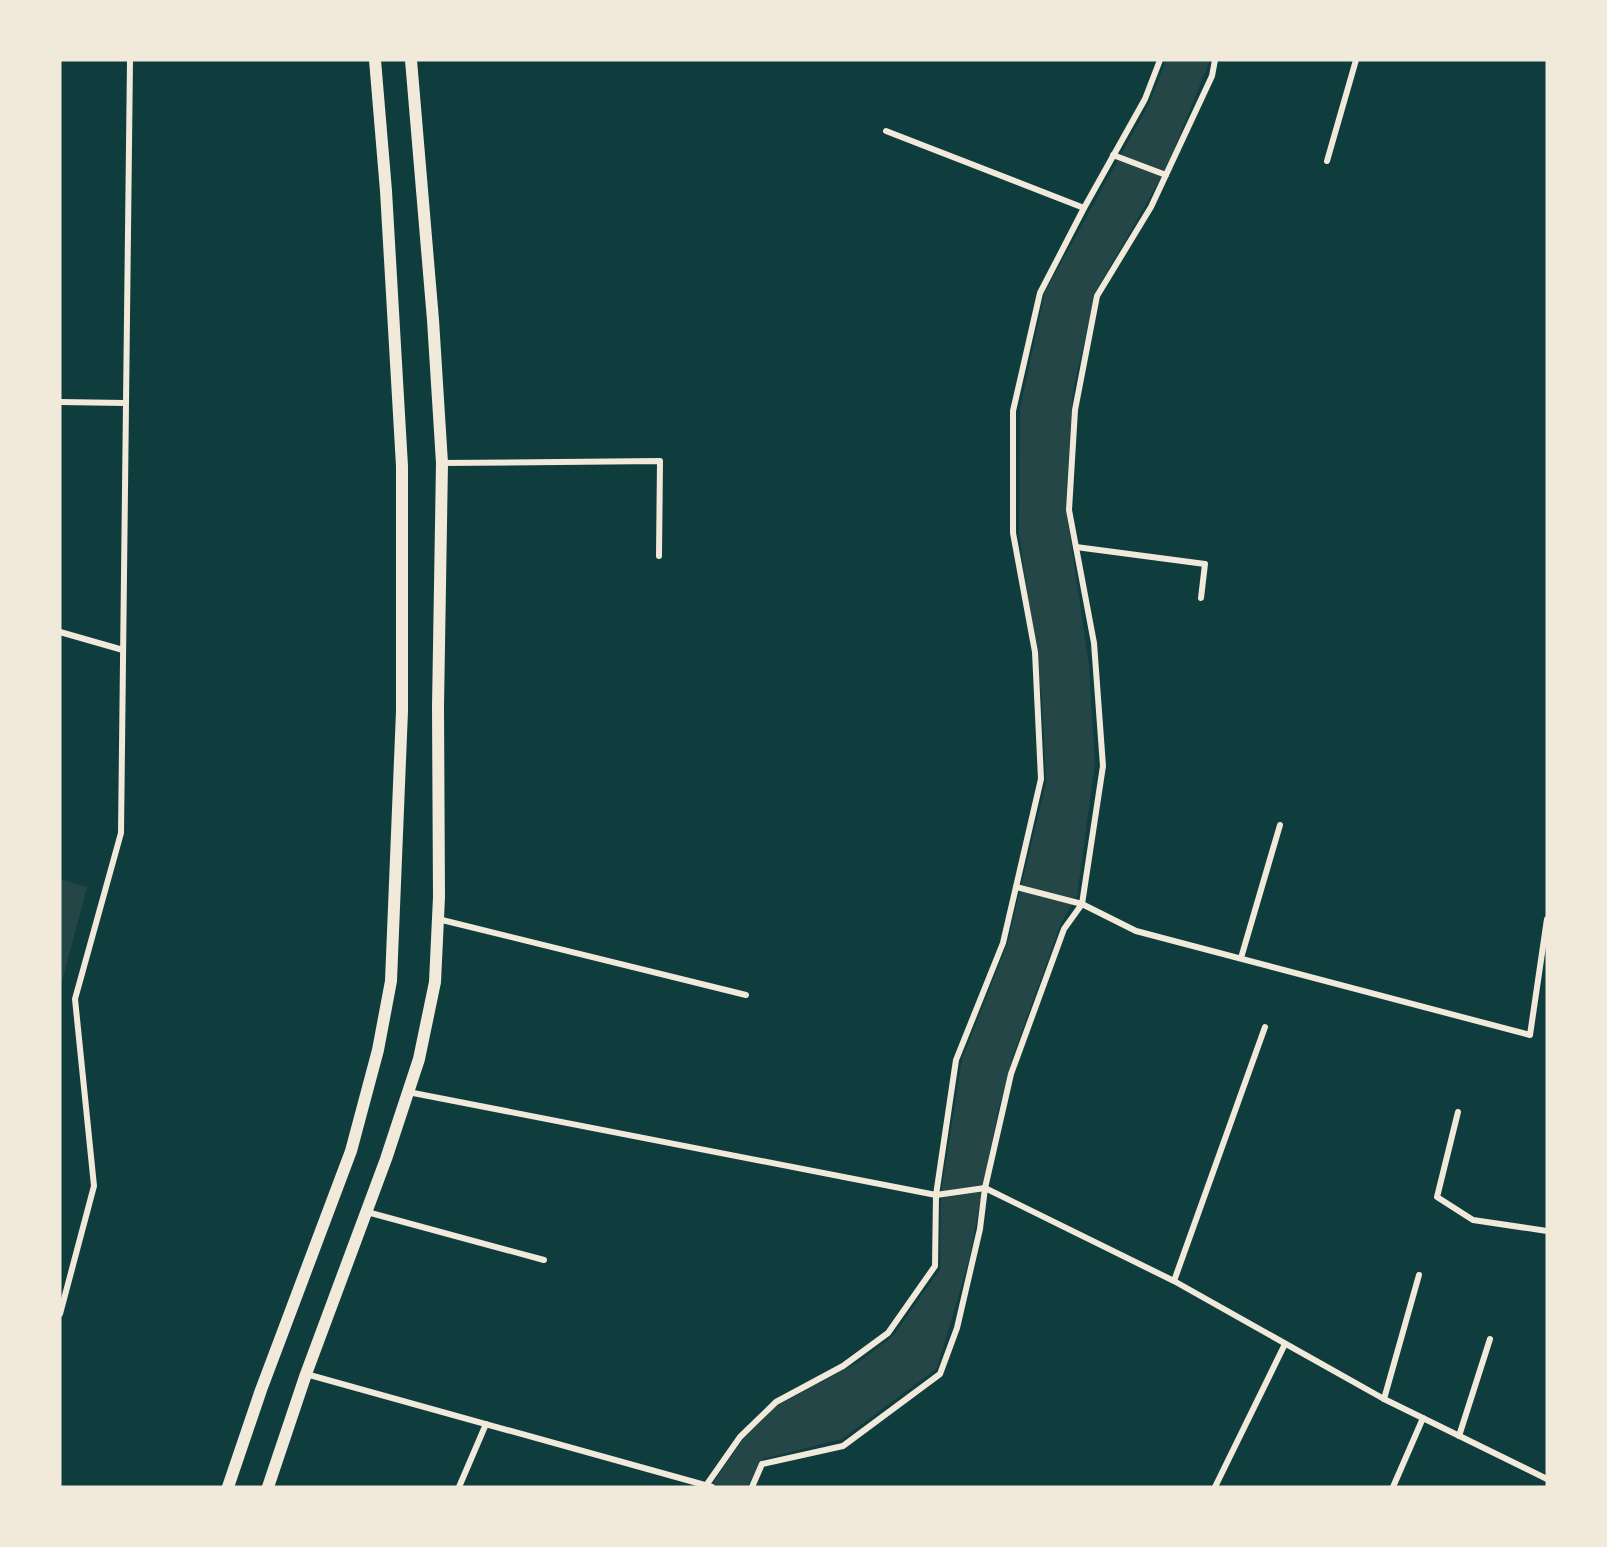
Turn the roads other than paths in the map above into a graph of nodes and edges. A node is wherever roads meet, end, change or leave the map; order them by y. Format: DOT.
graph roads {
  1 [pos="130,60"];
  2 [pos="375,60"];
  3 [pos="411,60"];
  4 [pos="1160,60"];
  5 [pos="1215,60"];
  6 [pos="1356,60"];
  7 [pos="885,131"];
  8 [pos="1113,155"];
  9 [pos="1327,161"];
  10 [pos="1166,175"];
  11 [pos="1084,208"];
  12 [pos="60,402"];
  13 [pos="125,403"];
  14 [pos="442,463"];
  15 [pos="1076,547"];
  16 [pos="659,556"];
  17 [pos="1201,598"];
  18 [pos="60,632"];
  19 [pos="123,650"];
  20 [pos="1280,825"];
  21 [pos="1016,887"];
  22 [pos="1082,904"];
  23 [pos="438,919"];
  24 [pos="1547,919"];
  25 [pos="1241,958"];
  26 [pos="746,995"];
  27 [pos="1265,1027"];
  28 [pos="408,1092"];
  29 [pos="1458,1112"];
  30 [pos="985,1188"];
  31 [pos="936,1195"];
  32 [pos="366,1211"];
  33 [pos="1547,1231"];
  34 [pos="544,1260"];
  35 [pos="1419,1275"];
  36 [pos="1174,1281"];
  37 [pos="60,1314"];
  38 [pos="1490,1339"];
  39 [pos="1285,1344"];
  40 [pos="306,1374"];
  41 [pos="1384,1399"];
  42 [pos="1423,1418"];
  43 [pos="486,1424"];
  44 [pos="1459,1436"];
  45 [pos="1547,1479"];
  46 [pos="708,1486"];
  47 [pos="228,1487"];
  48 [pos="268,1487"];
  49 [pos="459,1487"];
  50 [pos="752,1487"];
  51 [pos="1215,1487"];
  52 [pos="1393,1487"];
  1 -- 13 [label="street"];
  2 -- 47 [label="main road"];
  3 -- 14 [label="main road"];
  4 -- 8 [label="street"];
  5 -- 10 [label="street"];
  6 -- 9 [label="street"];
  7 -- 11 [label="street"];
  8 -- 10 [label="street"];
  8 -- 11 [label="street"];
  10 -- 15 [label="street"];
  11 -- 21 [label="street"];
  12 -- 13 [label="street"];
  13 -- 19 [label="street"];
  14 -- 16 [label="street"];
  14 -- 23 [label="main road"];
  15 -- 17 [label="street"];
  15 -- 22 [label="street"];
  18 -- 19 [label="street"];
  19 -- 37 [label="street"];
  20 -- 25 [label="street"];
  21 -- 22 [label="street"];
  21 -- 31 [label="street"];
  22 -- 25 [label="street"];
  22 -- 30 [label="street"];
  23 -- 26 [label="street"];
  23 -- 28 [label="main road"];
  24 -- 25 [label="street"];
  27 -- 36 [label="street"];
  28 -- 31 [label="street"];
  28 -- 32 [label="main road"];
  29 -- 33 [label="street"];
  30 -- 31 [label="street"];
  30 -- 36 [label="street"];
  30 -- 50 [label="street"];
  31 -- 46 [label="street"];
  32 -- 34 [label="street"];
  32 -- 40 [label="main road"];
  35 -- 41 [label="street"];
  36 -- 39 [label="street"];
  38 -- 44 [label="street"];
  39 -- 41 [label="street"];
  39 -- 51 [label="street"];
  40 -- 43 [label="street"];
  40 -- 48 [label="main road"];
  41 -- 42 [label="street"];
  42 -- 44 [label="street"];
  42 -- 52 [label="street"];
  43 -- 46 [label="street"];
  43 -- 49 [label="street"];
  44 -- 45 [label="street"];
}
